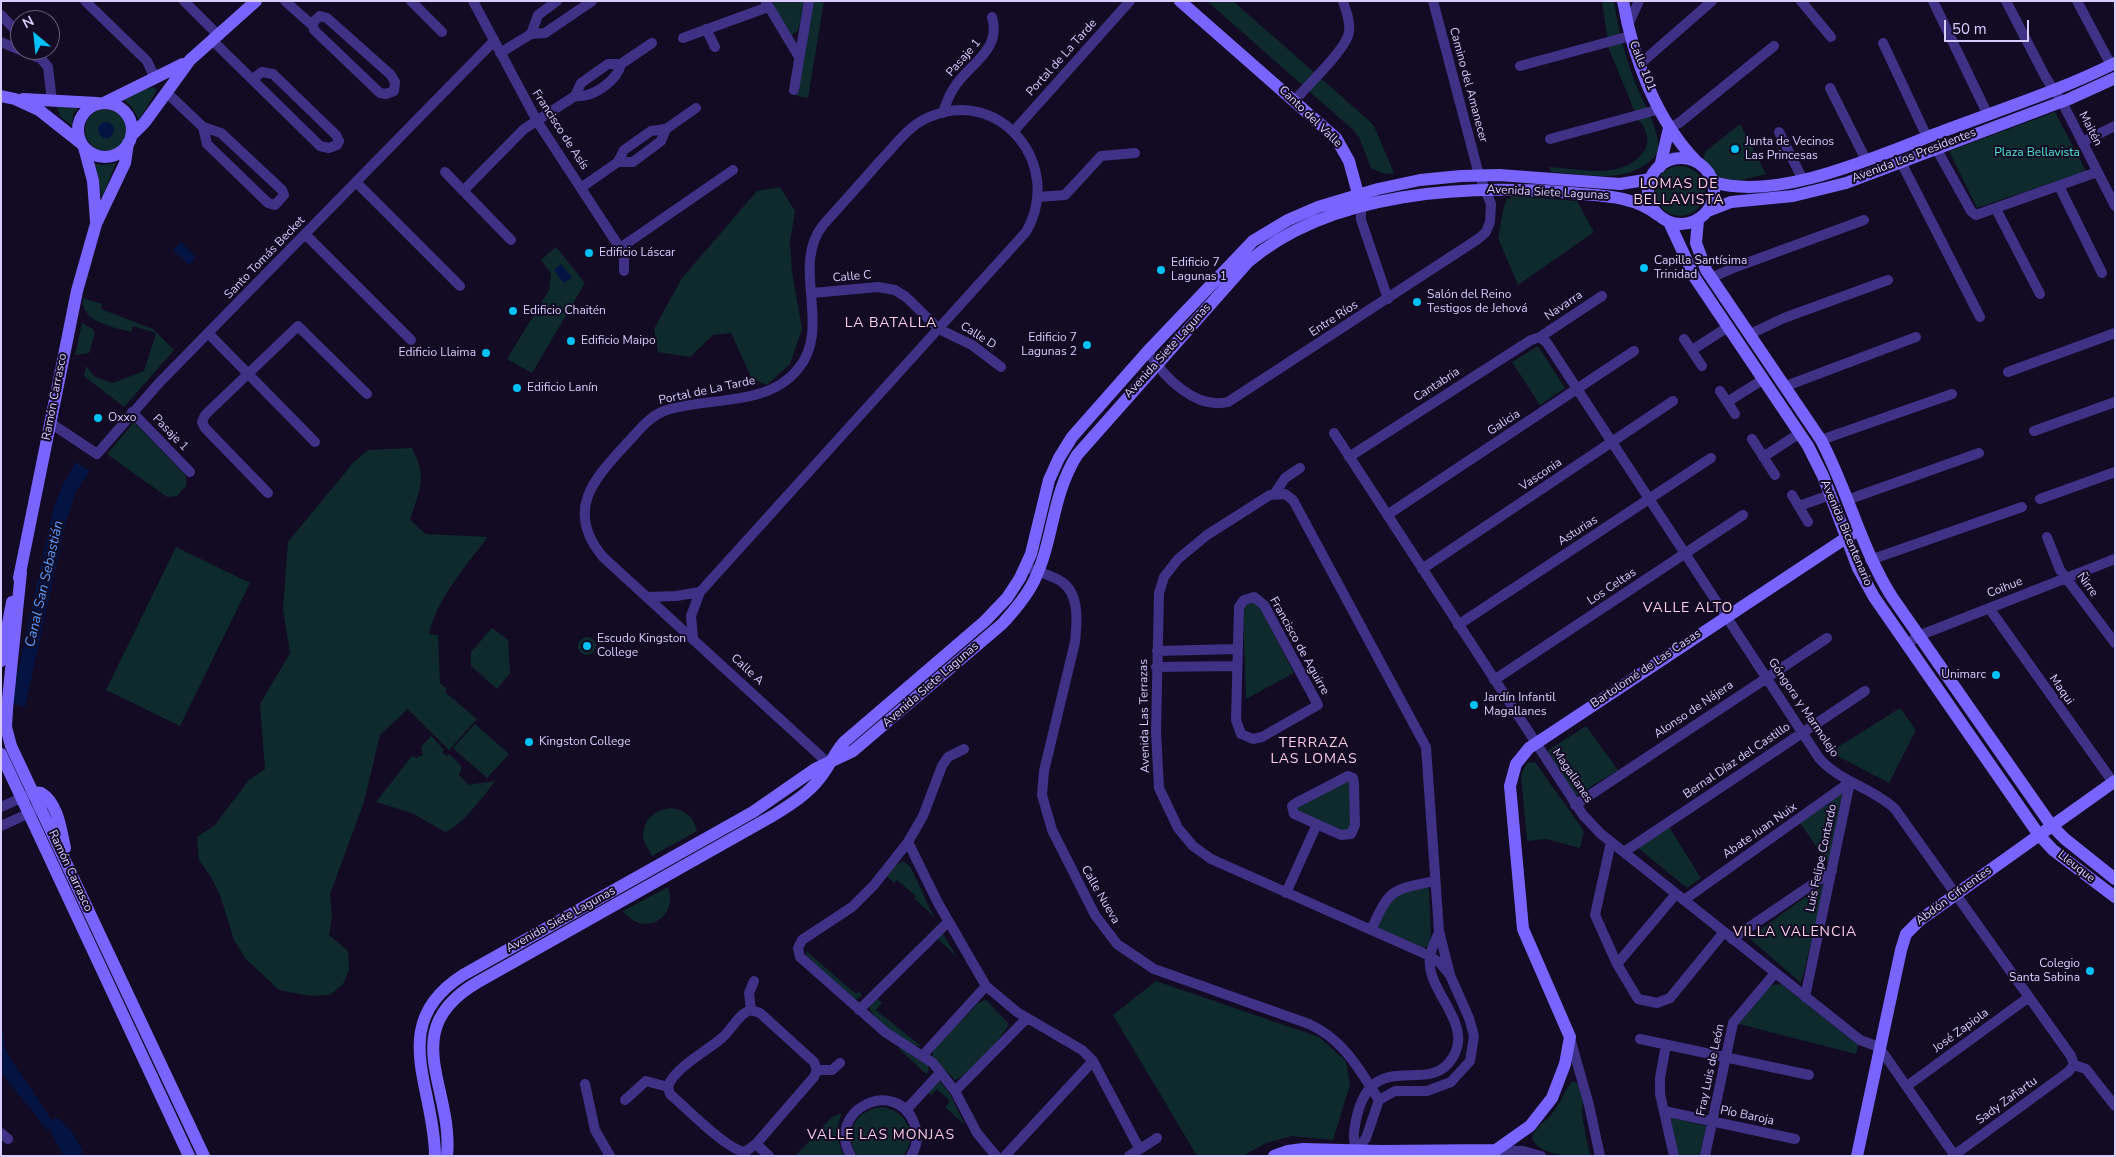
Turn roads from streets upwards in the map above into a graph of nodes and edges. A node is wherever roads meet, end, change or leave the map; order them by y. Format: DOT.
graph roads {
  1 [pos="85,1"];
  2 [pos="184,1"];
  3 [pos="285,1"];
  4 [pos="411,1"];
  5 [pos="473,1"];
  6 [pos="557,1"];
  7 [pos="592,1"];
  8 [pos="809,1"];
  9 [pos="1130,1"];
  10 [pos="1180,1"];
  11 [pos="1343,1"];
  12 [pos="1433,1"];
  13 [pos="1623,1"];
  14 [pos="1639,1"];
  15 [pos="1712,1"];
  16 [pos="1801,1"];
  17 [pos="1933,1"];
  18 [pos="2006,1"];
  19 [pos="2077,1"];
  20 [pos="251,3"];
  21 [pos="767,3"];
  22 [pos="1,15"];
  23 [pos="992,17"];
  24 [pos="10,24"];
  25 [pos="312,25"];
  26 [pos="706,29"];
  27 [pos="1629,31"];
  28 [pos="442,32"];
  29 [pos="531,34"];
  30 [pos="1831,37"];
  31 [pos="216,38"];
  32 [pos="683,38"];
  33 [pos="494,41"];
  34 [pos="652,43"];
  35 [pos="1883,43"];
  36 [pos="1774,46"];
  37 [pos="715,47"];
  38 [pos="500,53"];
  39 [pos="799,57"];
  40 [pos="43,60"];
  41 [pos="190,60"];
  42 [pos="1640,64"];
  43 [pos="2113,64"];
  44 [pos="1520,66"];
  45 [pos="156,78"];
  46 [pos="254,78"];
  47 [pos="2115,78"];
  48 [pos="1830,88"];
  49 [pos="794,90"];
  50 [pos="2054,90"];
  51 [pos="166,92"];
  52 [pos="1,96"];
  53 [pos="15,99"];
  54 [pos="1295,100"];
  55 [pos="52,101"];
  56 [pos="2062,102"];
  57 [pos="102,103"];
  58 [pos="696,108"];
  59 [pos="1660,109"];
  60 [pos="942,113"];
  61 [pos="1988,114"];
  62 [pos="537,121"];
  63 [pos="57,123"];
  64 [pos="2115,126"];
  65 [pos="203,128"];
  66 [pos="1669,128"];
  67 [pos="666,129"];
  68 [pos="1014,132"];
  69 [pos="1779,132"];
  70 [pos="1927,137"];
  71 [pos="1550,139"];
  72 [pos="130,140"];
  73 [pos="2082,142"];
  74 [pos="83,146"];
  75 [pos="1936,148"];
  76 [pos="1135,153"];
  77 [pos="1866,160"];
  78 [pos="618,162"];
  79 [pos="1901,162"];
  80 [pos="1699,164"];
  81 [pos="1660,167"];
  82 [pos="733,170"];
  83 [pos="445,172"];
  84 [pos="2098,172"];
  85 [pos="1479,175"];
  86 [pos="1651,179"];
  87 [pos="1803,180"];
  88 [pos="356,182"];
  89 [pos="1713,182"];
  90 [pos="2059,186"];
  91 [pos="582,187"];
  92 [pos="1487,189"];
  93 [pos="463,191"];
  94 [pos="1359,194"];
  95 [pos="1038,197"];
  96 [pos="2114,201"];
  97 [pos="1362,207"];
  98 [pos="1996,209"];
  99 [pos="1658,215"];
  100 [pos="1703,215"];
  101 [pos="1864,220"];
  102 [pos="1669,222"];
  103 [pos="96,224"];
  104 [pos="305,234"];
  105 [pos="511,240"];
  106 [pos="620,248"];
  107 [pos="624,271"];
  108 [pos="2102,273"];
  109 [pos="1711,278"];
  110 [pos="1888,280"];
  111 [pos="460,286"];
  112 [pos="812,293"];
  113 [pos="2040,294"];
  114 [pos="1602,296"];
  115 [pos="1388,299"];
  116 [pos="1980,317"];
  117 [pos="1728,326"];
  118 [pos="939,329"];
  119 [pos="208,333"];
  120 [pos="2115,333"];
  121 [pos="1750,334"];
  122 [pos="1540,337"];
  123 [pos="1916,337"];
  124 [pos="1684,339"];
  125 [pos="411,340"];
  126 [pos="1692,350"];
  127 [pos="1148,351"];
  128 [pos="1634,351"];
  129 [pos="1156,365"];
  130 [pos="1702,366"];
  131 [pos="1001,367"];
  132 [pos="2008,372"];
  133 [pos="248,373"];
  134 [pos="1764,379"];
  135 [pos="1791,384"];
  136 [pos="1577,389"];
  137 [pos="1720,391"];
  138 [pos="367,394"];
  139 [pos="1952,394"];
  140 [pos="1673,402"];
  141 [pos="1727,402"];
  142 [pos="2115,402"];
  143 [pos="132,412"];
  144 [pos="1735,414"];
  145 [pos="1088,418"];
  146 [pos="50,422"];
  147 [pos="1099,428"];
  148 [pos="2034,431"];
  149 [pos="1334,433"];
  150 [pos="1800,433"];
  151 [pos="1752,439"];
  152 [pos="1821,440"];
  153 [pos="315,442"];
  154 [pos="1612,442"];
  155 [pos="1979,453"];
  156 [pos="1349,457"];
  157 [pos="1711,458"];
  158 [pos="1764,458"];
  159 [pos="1300,468"];
  160 [pos="190,472"];
  161 [pos="2115,472"];
  162 [pos="1775,475"];
  163 [pos="268,493"];
  164 [pos="1275,493"];
  165 [pos="1830,494"];
  166 [pos="1792,495"];
  167 [pos="1649,499"];
  168 [pos="2040,499"];
  169 [pos="1847,500"];
  170 [pos="1799,506"];
  171 [pos="2022,507"];
  172 [pos="1386,515"];
  173 [pos="1743,515"];
  174 [pos="1808,522"];
  175 [pos="1858,530"];
  176 [pos="1846,537"];
  177 [pos="2047,537"];
  178 [pos="1685,554"];
  179 [pos="2115,559"];
  180 [pos="1870,560"];
  181 [pos="1422,569"];
  182 [pos="1031,570"];
  183 [pos="21,572"];
  184 [pos="2066,578"];
  185 [pos="700,592"];
  186 [pos="648,597"];
  187 [pos="1988,608"];
  188 [pos="1726,616"];
  189 [pos="1458,625"];
  190 [pos="1918,636"];
  191 [pos="693,637"];
  192 [pos="1827,638"];
  193 [pos="1907,644"];
  194 [pos="2115,644"];
  195 [pos="1238,649"];
  196 [pos="1157,651"];
  197 [pos="1,661"];
  198 [pos="1237,666"];
  199 [pos="1156,667"];
  200 [pos="1766,677"];
  201 [pos="1494,680"];
  202 [pos="1865,691"];
  203 [pos="1802,732"];
  204 [pos="1535,744"];
  205 [pos="964,749"];
  206 [pos="1,754"];
  207 [pos="828,763"];
  208 [pos="1850,782"];
  209 [pos="2114,783"];
  210 [pos="27,795"];
  211 [pos="1575,805"];
  212 [pos="1,807"];
  213 [pos="35,811"];
  214 [pos="1316,824"];
  215 [pos="2051,825"];
  216 [pos="1,826"];
  217 [pos="2038,835"];
  218 [pos="908,842"];
  219 [pos="1611,842"];
  220 [pos="1624,852"];
  221 [pos="67,864"];
  222 [pos="1832,871"];
  223 [pos="2115,879"];
  224 [pos="1434,881"];
  225 [pos="1286,893"];
  226 [pos="1956,894"];
  227 [pos="1680,897"];
  228 [pos="2115,897"];
  229 [pos="948,922"];
  230 [pos="1371,930"];
  231 [pos="1439,930"];
  232 [pos="1724,932"];
  233 [pos="1732,939"];
  234 [pos="1430,956"];
  235 [pos="1617,964"];
  236 [pos="1775,973"];
  237 [pos="1450,975"];
  238 [pos="754,981"];
  239 [pos="986,986"];
  240 [pos="1805,997"];
  241 [pos="2029,997"];
  242 [pos="751,1010"];
  243 [pos="859,1010"];
  244 [pos="1027,1018"];
  245 [pos="1570,1037"];
  246 [pos="1640,1039"];
  247 [pos="1666,1045"];
  248 [pos="1879,1048"];
  249 [pos="922,1055"];
  250 [pos="1725,1057"];
  251 [pos="1093,1061"];
  252 [pos="840,1063"];
  253 [pos="2074,1065"];
  254 [pos="817,1070"];
  255 [pos="940,1073"];
  256 [pos="1809,1075"];
  257 [pos="585,1084"];
  258 [pos="1371,1086"];
  259 [pos="1907,1086"];
  260 [pos="668,1087"];
  261 [pos="955,1091"];
  262 [pos="625,1100"];
  263 [pos="1379,1100"];
  264 [pos="2115,1106"];
  265 [pos="906,1110"];
  266 [pos="1664,1111"];
  267 [pos="1713,1121"];
  268 [pos="1157,1138"];
  269 [pos="1796,1139"];
  270 [pos="756,1144"];
  271 [pos="1138,1148"];
  272 [pos="1496,1150"];
  273 [pos="1356,1153"];
  274 [pos="1403,1153"];
  275 [pos="744,1154"];
  276 [pos="1954,1155"];
  277 [pos="190,1156"];
  278 [pos="204,1156"];
  279 [pos="435,1156"];
  280 [pos="448,1156"];
  281 [pos="610,1156"];
  282 [pos="768,1156"];
  283 [pos="851,1156"];
  284 [pos="910,1156"];
  285 [pos="996,1156"];
  286 [pos="1005,1156"];
  287 [pos="1129,1156"];
  288 [pos="1274,1156"];
  289 [pos="1541,1156"];
  290 [pos="1600,1156"];
  291 [pos="1674,1156"];
  292 [pos="1705,1156"];
  293 [pos="1857,1156"];
  1 -- 45 [label="street"];
  2 -- 31 [label="street"];
  3 -- 25 [label="street"];
  4 -- 28 [label="street"];
  5 -- 33 [label="street, Francisco de Asís"];
  6 -- 29 [label="street"];
  7 -- 29 [label="street"];
  8 -- 39 [label="street"];
  9 -- 68 [label="street, Portal de La Tarde"];
  10 -- 54 [label="street, Canto del Valle"];
  11 -- 54 [label="street"];
  12 -- 85 [label="street, Camino del Amanecer"];
  13 -- 27 [label="street, Calle 101"];
  14 -- 27 [label="street"];
  15 -- 42 [label="street"];
  16 -- 30 [label="street"];
  17 -- 61 [label="street"];
  18 -- 50 [label="street, Maitén"];
  19 -- 43 [label="street"];
  20 -- 31 [label="street"];
  21 -- 26 [label="street"];
  21 -- 39 [label="street"];
  22 -- 24 [label="street"];
  23 -- 60 [label="street, Pasaje 1"];
  25 -- 25 [label="street"];
  26 -- 32 [label="street"];
  26 -- 37 [label="street"];
  27 -- 42 [label="street, Calle 101"];
  27 -- 44 [label="street"];
  29 -- 38 [label="street"];
  31 -- 41 [label="street"];
  31 -- 46 [label="street"];
  33 -- 38 [label="street, Francisco de Asís"];
  33 -- 88 [label="street, Santo Tomás Becket"];
  34 -- 62 [label="street"];
  35 -- 70 [label="street"];
  36 -- 66 [label="street"];
  38 -- 62 [label="street, Francisco de Asís"];
  39 -- 49 [label="street"];
  40 -- 55 [label="street"];
  41 -- 45 [label="street"];
  41 -- 51 [label="street"];
  42 -- 59 [label="street, Calle 101"];
  43 -- 50 [label="street, Avenida Los Presidentes"];
  45 -- 57 [label="street"];
  46 -- 46 [label="street"];
  47 -- 56 [label="street, Avenida Los Presidentes"];
  48 -- 77 [label="street"];
  50 -- 56 [label="street, Maitén"];
  50 -- 61 [label="street, Avenida Los Presidentes"];
  51 -- 65 [label="street"];
  51 -- 72 [label="street"];
  52 -- 53 [label="street"];
  53 -- 55 [label="street"];
  53 -- 63 [label="street"];
  54 -- 94 [label="street, Canto del Valle"];
  55 -- 57 [label="street"];
  55 -- 63 [label="street"];
  56 -- 73 [label="street, Maitén"];
  56 -- 75 [label="street, Avenida Los Presidentes"];
  57 -- 72 [label="street"];
  57 -- 74 [label="street"];
  58 -- 67 [label="street"];
  59 -- 66 [label="street, Calle 101"];
  59 -- 71 [label="street"];
  60 -- 68 [label="street, Portal de La Tarde"];
  60 -- 112 [label="street, Portal de La Tarde"];
  61 -- 70 [label="street, Avenida Los Presidentes"];
  62 -- 91 [label="street, Francisco de Asís"];
  62 -- 93 [label="street"];
  63 -- 74 [label="street"];
  64 -- 73 [label="street"];
  65 -- 65 [label="street"];
  66 -- 80 [label="street, Calle 101"];
  66 -- 81 [label="street"];
  67 -- 78 [label="street"];
  67 -- 78 [label="street"];
  68 -- 95 [label="street, Portal de La Tarde"];
  69 -- 87 [label="street"];
  70 -- 77 [label="street, Avenida Los Presidentes"];
  72 -- 74 [label="street"];
  72 -- 103 [label="street, Ramón Carrasco"];
  73 -- 84 [label="street, Maitén"];
  74 -- 103 [label="street, Ramón Carrasco"];
  75 -- 79 [label="street, Avenida Los Presidentes"];
  75 -- 98 [label="street"];
  76 -- 95 [label="street"];
  77 -- 87 [label="street, Avenida Los Presidentes"];
  78 -- 91 [label="street"];
  79 -- 100 [label="street, Avenida Los Presidentes"];
  79 -- 116 [label="street"];
  80 -- 81 [label="street"];
  80 -- 89 [label="street"];
  81 -- 86 [label="street"];
  82 -- 106 [label="street"];
  83 -- 93 [label="street"];
  84 -- 90 [label="street"];
  84 -- 96 [label="street, Maitén"];
  85 -- 86 [label="street, Avenida Siete Lagunas"];
  85 -- 92 [label="street, Entre Ríos"];
  85 -- 94 [label="street, Avenida Siete Lagunas"];
  86 -- 99 [label="street"];
  87 -- 89 [label="street, Avenida Los Presidentes"];
  88 -- 104 [label="street, Santo Tomás Becket"];
  88 -- 111 [label="street"];
  89 -- 100 [label="street"];
  90 -- 98 [label="street"];
  90 -- 108 [label="street"];
  91 -- 106 [label="street, Francisco de Asís"];
  92 -- 97 [label="street, Avenida Siete Lagunas"];
  92 -- 99 [label="street, Avenida Siete Lagunas"];
  92 -- 115 [label="street, Entre Ríos"];
  93 -- 105 [label="street"];
  94 -- 97 [label="street, Canto del Valle"];
  94 -- 127 [label="street, Avenida Siete Lagunas"];
  95 -- 118 [label="street, Portal de La Tarde"];
  97 -- 115 [label="street, Canto del Valle"];
  97 -- 129 [label="street, Avenida Siete Lagunas"];
  98 -- 113 [label="street"];
  99 -- 102 [label="street"];
  100 -- 102 [label="street"];
  100 -- 109 [label="street, Avenida Bicentenario"];
  101 -- 109 [label="street"];
  102 -- 117 [label="street, Avenida Bicentenario"];
  103 -- 146 [label="street, Ramón Carrasco"];
  104 -- 119 [label="street, Santo Tomás Becket"];
  104 -- 125 [label="street"];
  106 -- 107 [label="street, Francisco de Asís"];
  109 -- 121 [label="street, Avenida Bicentenario"];
  110 -- 121 [label="street"];
  112 -- 118 [label="street, Calle C"];
  112 -- 186 [label="street, Portal de La Tarde"];
  114 -- 122 [label="street, Navarra"];
  115 -- 129 [label="street, Entre Ríos"];
  117 -- 126 [label="street"];
  117 -- 134 [label="street, Avenida Bicentenario"];
  118 -- 131 [label="street, Calle D"];
  118 -- 185 [label="street, Portal de La Tarde"];
  119 -- 133 [label="street"];
  119 -- 143 [label="street, Santo Tomás Becket"];
  120 -- 132 [label="street"];
  121 -- 135 [label="street, Avenida Bicentenario"];
  122 -- 136 [label="street, Góngora y Marmolejo"];
  122 -- 156 [label="street, Cantabria"];
  123 -- 135 [label="street"];
  124 -- 126 [label="street"];
  126 -- 130 [label="street"];
  127 -- 129 [label="street, Entre Ríos"];
  127 -- 145 [label="street, Avenida Siete Lagunas"];
  128 -- 136 [label="street, Galicia"];
  129 -- 147 [label="street, Avenida Siete Lagunas"];
  133 -- 138 [label="street"];
  133 -- 153 [label="street"];
  133 -- 163 [label="street"];
  134 -- 141 [label="street"];
  134 -- 150 [label="street, Avenida Bicentenario"];
  135 -- 152 [label="street, Avenida Bicentenario"];
  136 -- 154 [label="street, Góngora y Marmolejo"];
  136 -- 172 [label="street, Galicia"];
  137 -- 141 [label="street"];
  139 -- 152 [label="street"];
  140 -- 154 [label="street, Vasconia"];
  141 -- 144 [label="street"];
  142 -- 148 [label="street"];
  143 -- 146 [label="street, Santo Tomás Becket"];
  143 -- 160 [label="street, Pasaje 1"];
  145 -- 147 [label="street"];
  145 -- 182 [label="street, Avenida Siete Lagunas"];
  146 -- 183 [label="street, Ramón Carrasco"];
  147 -- 182 [label="street, Avenida Siete Lagunas"];
  149 -- 156 [label="street, Magallanes"];
  150 -- 158 [label="street"];
  150 -- 165 [label="street, Avenida Bicentenario"];
  151 -- 158 [label="street"];
  152 -- 169 [label="street, Avenida Bicentenario"];
  154 -- 167 [label="street, Góngora y Marmolejo"];
  154 -- 181 [label="street, Vasconia"];
  155 -- 169 [label="street"];
  156 -- 172 [label="street, Magallanes"];
  157 -- 167 [label="street, Asturias"];
  158 -- 162 [label="street"];
  159 -- 164 [label="street, Avenida Las Terrazas"];
  161 -- 168 [label="street"];
  164 -- 196 [label="street, Avenida Las Terrazas"];
  164 -- 224 [label="street, Avenida Las Terrazas"];
  165 -- 170 [label="street"];
  165 -- 176 [label="street, Avenida Bicentenario"];
  166 -- 170 [label="street"];
  167 -- 178 [label="street, Góngora y Marmolejo"];
  167 -- 189 [label="street, Asturias"];
  169 -- 175 [label="street, Avenida Bicentenario"];
  170 -- 174 [label="street"];
  171 -- 180 [label="street"];
  172 -- 181 [label="street, Magallanes"];
  173 -- 178 [label="street, Los Celtas"];
  175 -- 176 [label="street, Bartolomé de Las Casas"];
  175 -- 180 [label="street, Avenida Bicentenario"];
  176 -- 188 [label="street, Bartolomé de Las Casas"];
  176 -- 193 [label="street, Avenida Bicentenario"];
  177 -- 184 [label="street, Ñirre"];
  178 -- 188 [label="street, Góngora y Marmolejo"];
  178 -- 201 [label="street, Los Celtas"];
  179 -- 184 [label="street, Coihue"];
  180 -- 190 [label="street, Avenida Bicentenario"];
  181 -- 189 [label="street, Magallanes"];
  182 -- 207 [label="street, Avenida Siete Lagunas"];
  182 -- 258 [label="street, Calle Nueva"];
  183 -- 197 [label="street, Ramón Carrasco"];
  183 -- 210 [label="street, Ramón Carrasco"];
  184 -- 187 [label="street, Coihue"];
  184 -- 194 [label="street, Ñirre"];
  185 -- 186 [label="street"];
  185 -- 191 [label="street, Portal de La Tarde"];
  186 -- 191 [label="street, Calle A"];
  187 -- 190 [label="street, Coihue"];
  187 -- 209 [label="street, Maqui"];
  188 -- 200 [label="street, Góngora y Marmolejo"];
  188 -- 204 [label="street, Bartolomé de Las Casas"];
  189 -- 201 [label="street, Magallanes"];
  190 -- 193 [label="street, Coihue"];
  190 -- 215 [label="street, Avenida Bicentenario"];
  191 -- 207 [label="street, Calle A"];
  192 -- 200 [label="street, Alonso de Nájera"];
  193 -- 217 [label="street, Avenida Bicentenario"];
  195 -- 196 [label="street"];
  195 -- 198 [label="street, Francisco de Aguirre"];
  195 -- 198 [label="street, Francisco de Aguirre"];
  196 -- 199 [label="street, Avenida Las Terrazas"];
  198 -- 199 [label="street"];
  199 -- 225 [label="street, Avenida Las Terrazas"];
  200 -- 203 [label="street, Góngora y Marmolejo"];
  200 -- 211 [label="street, Alonso de Nájera"];
  201 -- 204 [label="street, Magallanes"];
  202 -- 203 [label="street, Bernal Díaz del Castillo"];
  203 -- 208 [label="street, Góngora y Marmolejo"];
  203 -- 220 [label="street, Bernal Díaz del Castillo"];
  204 -- 211 [label="street, Magallanes"];
  204 -- 245 [label="street, Bartolomé de Las Casas"];
  205 -- 218 [label="street"];
  206 -- 210 [label="street, Ramón Carrasco"];
  207 -- 279 [label="street, Avenida Siete Lagunas"];
  207 -- 280 [label="street, Avenida Siete Lagunas"];
  208 -- 222 [label="street, Luis Felipe Contardo"];
  208 -- 226 [label="street, Góngora y Marmolejo"];
  208 -- 227 [label="street, Abate Juan Nuix"];
  209 -- 215 [label="street, Abdón Cifuentes"];
  210 -- 212 [label="street"];
  210 -- 213 [label="street, Ramón Carrasco"];
  210 -- 221 [label="street"];
  211 -- 219 [label="street, Magallanes"];
  213 -- 216 [label="street"];
  213 -- 221 [label="street, Ramón Carrasco"];
  213 -- 277 [label="street, Ramón Carrasco"];
  214 -- 214 [label="street"];
  214 -- 225 [label="street"];
  215 -- 217 [label="street, Abdón Cifuentes"];
  215 -- 223 [label="street, Lleuque"];
  217 -- 226 [label="street, Abdón Cifuentes"];
  217 -- 228 [label="street, Lleuque"];
  218 -- 229 [label="street"];
  218 -- 243 [label="street"];
  219 -- 220 [label="street, Magallanes"];
  219 -- 235 [label="street"];
  220 -- 227 [label="street, Magallanes"];
  221 -- 278 [label="street, Ramón Carrasco"];
  222 -- 233 [label="street"];
  222 -- 240 [label="street, Luis Felipe Contardo"];
  224 -- 230 [label="street"];
  224 -- 231 [label="street, Avenida Las Terrazas"];
  225 -- 230 [label="street, Avenida Las Terrazas"];
  226 -- 241 [label="street, Góngora y Marmolejo"];
  226 -- 248 [label="street, Abdón Cifuentes"];
  227 -- 232 [label="street, Magallanes"];
  227 -- 235 [label="street, Abate Juan Nuix"];
  229 -- 239 [label="street"];
  229 -- 243 [label="street"];
  230 -- 234 [label="street, Avenida Las Terrazas"];
  231 -- 234 [label="street, Avenida Las Terrazas"];
  231 -- 237 [label="street, Avenida Las Terrazas"];
  232 -- 233 [label="street, Magallanes"];
  232 -- 235 [label="street"];
  233 -- 236 [label="street, Magallanes"];
  234 -- 237 [label="street, Avenida Las Terrazas"];
  234 -- 258 [label="street"];
  236 -- 240 [label="street, Magallanes"];
  236 -- 250 [label="street, Fray Luis de León"];
  237 -- 263 [label="street, Avenida Las Terrazas"];
  238 -- 242 [label="street"];
  239 -- 244 [label="street"];
  239 -- 249 [label="street"];
  240 -- 248 [label="street, Magallanes"];
  241 -- 253 [label="street, Góngora y Marmolejo"];
  241 -- 259 [label="street, José Zapiola"];
  242 -- 254 [label="street"];
  242 -- 260 [label="street"];
  243 -- 249 [label="street"];
  244 -- 251 [label="street"];
  244 -- 261 [label="street"];
  245 -- 272 [label="street"];
  245 -- 290 [label="street"];
  246 -- 247 [label="street"];
  247 -- 250 [label="street"];
  247 -- 266 [label="street"];
  248 -- 259 [label="street"];
  248 -- 293 [label="street, Abdón Cifuentes"];
  249 -- 255 [label="street"];
  250 -- 256 [label="street"];
  250 -- 267 [label="street, Fray Luis de León"];
  251 -- 271 [label="street"];
  251 -- 286 [label="street"];
  252 -- 254 [label="street"];
  253 -- 264 [label="street, Góngora y Marmolejo"];
  253 -- 276 [label="street, Sady Zañartu"];
  254 -- 270 [label="street"];
  255 -- 261 [label="street"];
  255 -- 265 [label="street"];
  257 -- 281 [label="street"];
  258 -- 263 [label="street, Calle Nueva"];
  258 -- 273 [label="street"];
  259 -- 276 [label="street"];
  260 -- 262 [label="street"];
  260 -- 275 [label="street"];
  261 -- 285 [label="street"];
  263 -- 273 [label="street"];
  265 -- 283 [label="street"];
  265 -- 284 [label="street"];
  266 -- 267 [label="street, Pío Baroja"];
  266 -- 291 [label="street"];
  267 -- 269 [label="street, Pío Baroja"];
  267 -- 292 [label="street, Fray Luis de León"];
  268 -- 271 [label="street"];
  270 -- 275 [label="street"];
  270 -- 282 [label="street"];
  271 -- 287 [label="street"];
  272 -- 274 [label="street"];
  272 -- 289 [label="street"];
  273 -- 274 [label="street"];
  273 -- 288 [label="street"];
}
